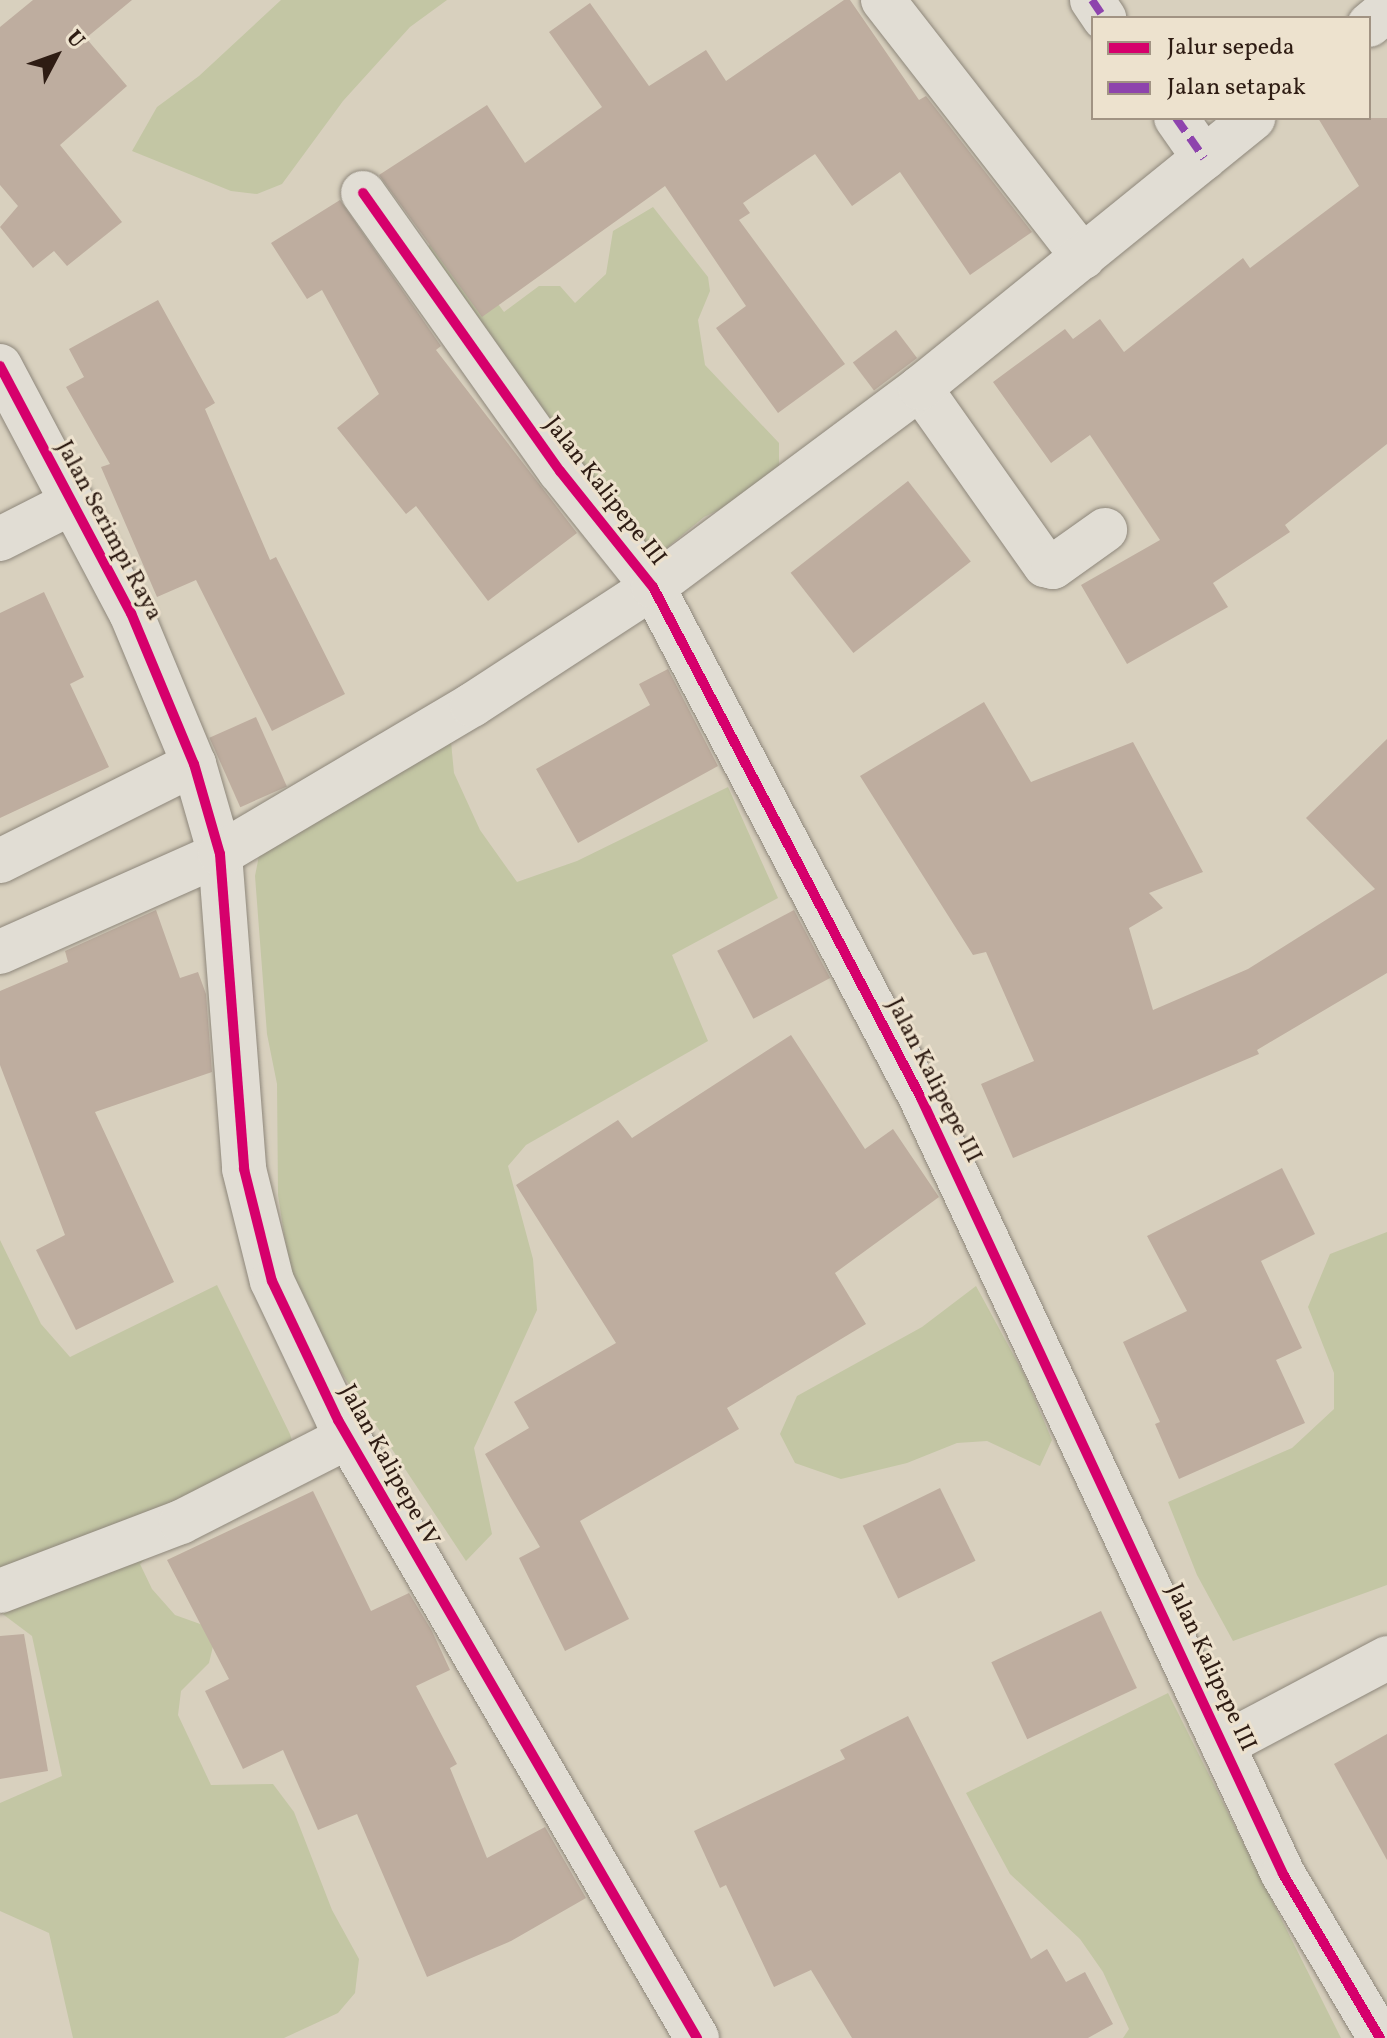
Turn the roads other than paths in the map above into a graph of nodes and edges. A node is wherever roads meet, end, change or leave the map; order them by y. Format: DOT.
graph roads {
  1 [pos="883,0"];
  2 [pos="1387,10"];
  3 [pos="1371,23"];
  4 [pos="1177,120"];
  5 [pos="1252,120"];
  6 [pos="1204,158"];
  7 [pos="363,193"];
  8 [pos="1083,257"];
  9 [pos="0,366"];
  10 [pos="920,388"];
  11 [pos="71,503"];
  12 [pos="1105,530"];
  13 [pos="0,539"];
  14 [pos="653,587"];
  15 [pos="194,764"];
  16 [pos="220,854"];
  17 [pos="0,861"];
  18 [pos="0,952"];
  19 [pos="348,1437"];
  20 [pos="0,1591"];
  21 [pos="1387,1658"];
  22 [pos="1223,1745"];
  23 [pos="697,2038"];
  24 [pos="1380,2038"];
  1 -- 8 [label="street"];
  2 -- 3 [label="street"];
  4 -- 6 [label="street"];
  5 -- 6 [label="street, Jalan Kalipepe III"];
  6 -- 8 [label="street, Jalan Kalipepe III"];
  7 -- 14 [label="street, Jalan Kalipepe III"];
  8 -- 10 [label="street, Jalan Kalipepe III"];
  9 -- 11 [label="street, Jalan Serimpi Raya"];
  10 -- 12 [label="street"];
  10 -- 14 [label="street, Jalan Kalipepe III"];
  11 -- 13 [label="street"];
  11 -- 15 [label="street, Jalan Serimpi Raya"];
  14 -- 16 [label="street, Jalan Kalipepe III"];
  14 -- 22 [label="street, Jalan Kalipepe III"];
  15 -- 16 [label="street, Jalan Serimpi Raya"];
  15 -- 17 [label="street"];
  16 -- 18 [label="street, Jalan Kalipepe III"];
  16 -- 19 [label="street, Jalan Kalipepe IV"];
  19 -- 20 [label="street"];
  19 -- 23 [label="street, Jalan Kalipepe IV"];
  21 -- 22 [label="street"];
  22 -- 24 [label="street, Jalan Kalipepe III"];
}
